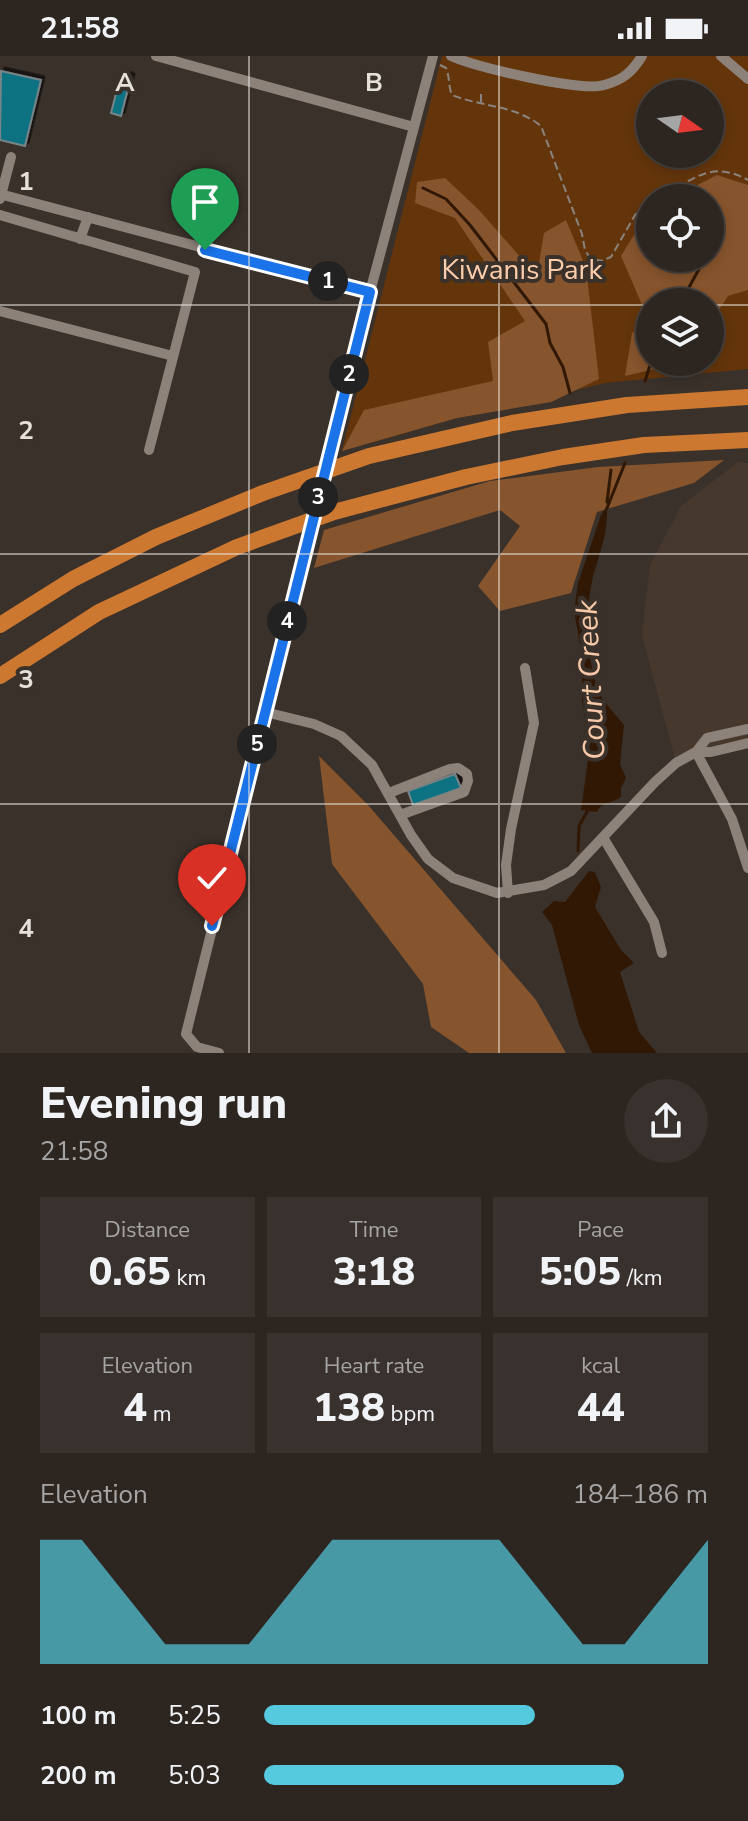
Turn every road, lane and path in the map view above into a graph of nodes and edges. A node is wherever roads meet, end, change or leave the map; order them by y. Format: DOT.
graph roads {
  1 [pos="451,56"];
  2 [pos="642,56"];
  3 [pos="721,56"];
  4 [pos="163,57"];
  5 [pos="432,59"];
  6 [pos="748,79"];
  7 [pos="481,92"];
  8 [pos="480,103"];
  9 [pos="414,127"];
  10 [pos="11,157"];
  11 [pos="748,180"];
  12 [pos="681,184"];
  13 [pos="1,196"];
  14 [pos="636,214"];
  15 [pos="0,215"];
  16 [pos="88,217"];
  17 [pos="80,239"];
  18 [pos="370,292"];
  19 [pos="0,311"];
  20 [pos="173,356"];
  21 [pos="748,397"];
  22 [pos="748,440"];
  23 [pos="149,450"];
  24 [pos="0,625"];
  25 [pos="525,668"];
  26 [pos="0,676"];
  27 [pos="265,712"];
  28 [pos="748,729"];
  29 [pos="748,743"];
  30 [pos="696,752"];
  31 [pos="389,793"];
  32 [pos="400,815"];
  33 [pos="604,839"];
  34 [pos="748,868"];
  35 [pos="508,893"];
  36 [pos="662,953"];
  37 [pos="219,1053"];
  1 -- 2 [label="street"];
  3 -- 6 [label="street"];
  4 -- 9 [label="street"];
  5 -- 8 [label="path"];
  5 -- 9 [label="street"];
  7 -- 8 [label="path"];
  8 -- 14 [label="path"];
  9 -- 18 [label="street"];
  10 -- 13 [label="street"];
  11 -- 12 [label="path"];
  13 -- 16 [label="street"];
  15 -- 17 [label="street"];
  16 -- 17 [label="street"];
  16 -- 18 [label="street"];
  17 -- 20 [label="street"];
  18 -- 27 [label="street"];
  19 -- 20 [label="street"];
  20 -- 23 [label="street"];
  21 -- 24 [label="highway"];
  22 -- 26 [label="highway"];
  25 -- 35 [label="street"];
  27 -- 31 [label="street"];
  27 -- 37 [label="street"];
  28 -- 30 [label="street"];
  29 -- 30 [label="street"];
  30 -- 33 [label="street"];
  30 -- 34 [label="street"];
  31 -- 32 [label="street"];
  31 -- 32 [label="street"];
  32 -- 35 [label="street"];
  33 -- 35 [label="street"];
  33 -- 36 [label="street"];
}
